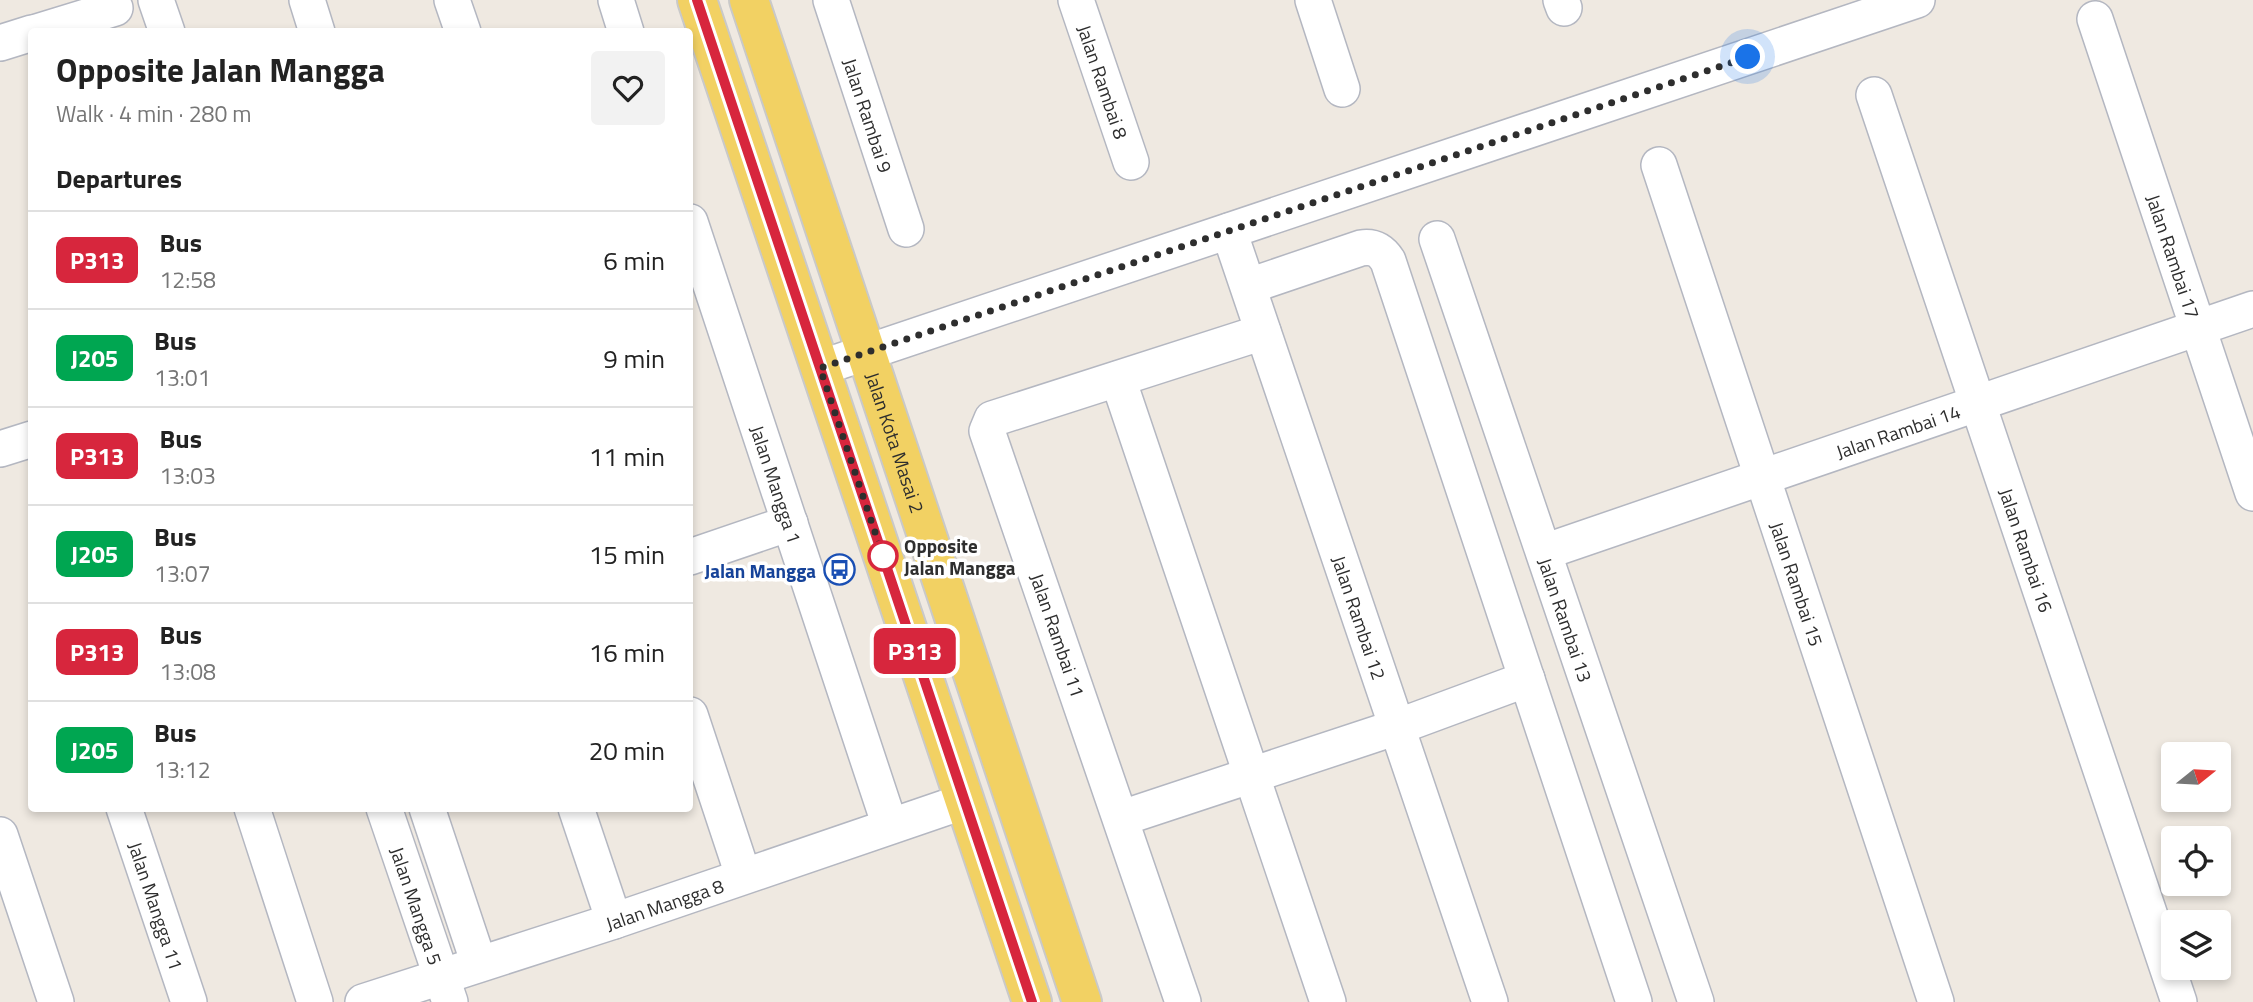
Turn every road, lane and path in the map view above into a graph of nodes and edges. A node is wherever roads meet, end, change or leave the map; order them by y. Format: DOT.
graph roads {
  1 [pos="156,0"];
  2 [pos="307,0"];
  3 [pos="452,0"];
  4 [pos="616,0"];
  5 [pos="697,0"];
  6 [pos="749,0"];
  7 [pos="831,0"];
  8 [pos="1076,0"];
  9 [pos="1313,0"];
  10 [pos="1917,0"];
  11 [pos="116,13"];
  12 [pos="2095,19"];
  13 [pos="45,28"];
  14 [pos="166,28"];
  15 [pos="316,28"];
  16 [pos="462,28"];
  17 [pos="625,28"];
  18 [pos="1342,89"];
  19 [pos="1874,95"];
  20 [pos="1131,162"];
  21 [pos="1659,165"];
  22 [pos="906,229"];
  23 [pos="693,231"];
  24 [pos="1229,231"];
  25 [pos="1437,239"];
  26 [pos="1249,286"];
  27 [pos="2253,309"];
  28 [pos="2198,327"];
  29 [pos="1263,332"];
  30 [pos="866,353"];
  31 [pos="820,368"];
  32 [pos="1118,379"];
  33 [pos="1979,402"];
  34 [pos="28,440"];
  35 [pos="0,449"];
  36 [pos="1763,477"];
  37 [pos="2253,493"];
  38 [pos="790,523"];
  39 [pos="1544,552"];
  40 [pos="693,556"];
  41 [pos="1527,679"];
  42 [pos="693,724"];
  43 [pos="1397,727"];
  44 [pos="1251,776"];
  45 [pos="965,801"];
  46 [pos="125,812"];
  47 [pos="253,812"];
  48 [pos="385,812"];
  49 [pos="429,812"];
  50 [pos="577,812"];
  51 [pos="1122,818"];
  52 [pos="890,826"];
  53 [pos="0,835"];
  54 [pos="743,875"];
  55 [pos="614,921"];
  56 [pos="479,964"];
  57 [pos="445,989"];
  58 [pos="56,1002"];
  59 [pos="189,1002"];
  60 [pos="315,1002"];
  61 [pos="363,1002"];
  62 [pos="1032,1002"];
  63 [pos="1082,1002"];
  64 [pos="1183,1002"];
  65 [pos="1328,1002"];
  66 [pos="1490,1002"];
  67 [pos="1634,1002"];
  68 [pos="1696,1002"];
  69 [pos="1936,1002"];
  70 [pos="2179,1002"];
  1 -- 14 [label="street"];
  2 -- 15 [label="street"];
  3 -- 16 [label="street"];
  4 -- 17 [label="street"];
  5 -- 31 [label="main road"];
  6 -- 30 [label="main road, Jalan Kota Masai 2"];
  7 -- 22 [label="street, Jalan Rambai 9"];
  8 -- 20 [label="street, Jalan Rambai 8"];
  9 -- 18 [label="street"];
  10 -- 24 [label="street"];
  11 -- 13 [label="street"];
  12 -- 28 [label="street, Jalan Rambai 17"];
  19 -- 33 [label="street, Jalan Rambai 16"];
  21 -- 36 [label="street, Jalan Rambai 15"];
  23 -- 38 [label="street, Jalan Mangga 1"];
  24 -- 26 [label="street, Jalan Rambai 12"];
  24 -- 30 [label="street"];
  25 -- 39 [label="street, Jalan Rambai 13"];
  26 -- 29 [label="street, Jalan Rambai 12"];
  26 -- 41 [label="street"];
  27 -- 28 [label="street, Jalan Rambai 14"];
  28 -- 33 [label="street, Jalan Rambai 14"];
  28 -- 37 [label="street, Jalan Rambai 17"];
  29 -- 32 [label="street, Jalan Rambai 11"];
  29 -- 43 [label="street, Jalan Rambai 12"];
  30 -- 31 [label="street"];
  30 -- 63 [label="main road, Jalan Kota Masai 2"];
  31 -- 45 [label="main road"];
  32 -- 44 [label="street"];
  32 -- 51 [label="street, Jalan Rambai 11"];
  33 -- 36 [label="street, Jalan Rambai 14"];
  33 -- 70 [label="street, Jalan Rambai 16"];
  34 -- 35 [label="street"];
  36 -- 39 [label="street, Jalan Rambai 14"];
  36 -- 69 [label="street, Jalan Rambai 15"];
  38 -- 40 [label="street"];
  38 -- 52 [label="street, Jalan Mangga 1"];
  39 -- 68 [label="street, Jalan Rambai 13"];
  41 -- 43 [label="street"];
  41 -- 67 [label="street"];
  42 -- 54 [label="street"];
  43 -- 44 [label="street"];
  43 -- 66 [label="street, Jalan Rambai 12"];
  44 -- 51 [label="street"];
  44 -- 65 [label="street"];
  45 -- 52 [label="street, Jalan Mangga 8"];
  45 -- 62 [label="main road"];
  46 -- 59 [label="street, Jalan Mangga 11"];
  47 -- 60 [label="street"];
  48 -- 57 [label="street, Jalan Mangga 5"];
  49 -- 56 [label="street, Jalan Mangga 5"];
  50 -- 55 [label="street"];
  51 -- 64 [label="street, Jalan Rambai 11"];
  52 -- 54 [label="street, Jalan Mangga 8"];
  53 -- 58 [label="street"];
  54 -- 55 [label="street, Jalan Mangga 8"];
  55 -- 56 [label="street, Jalan Mangga 8"];
  56 -- 57 [label="street, Jalan Mangga 8"];
  57 -- 61 [label="street, Jalan Mangga 8"];
}
